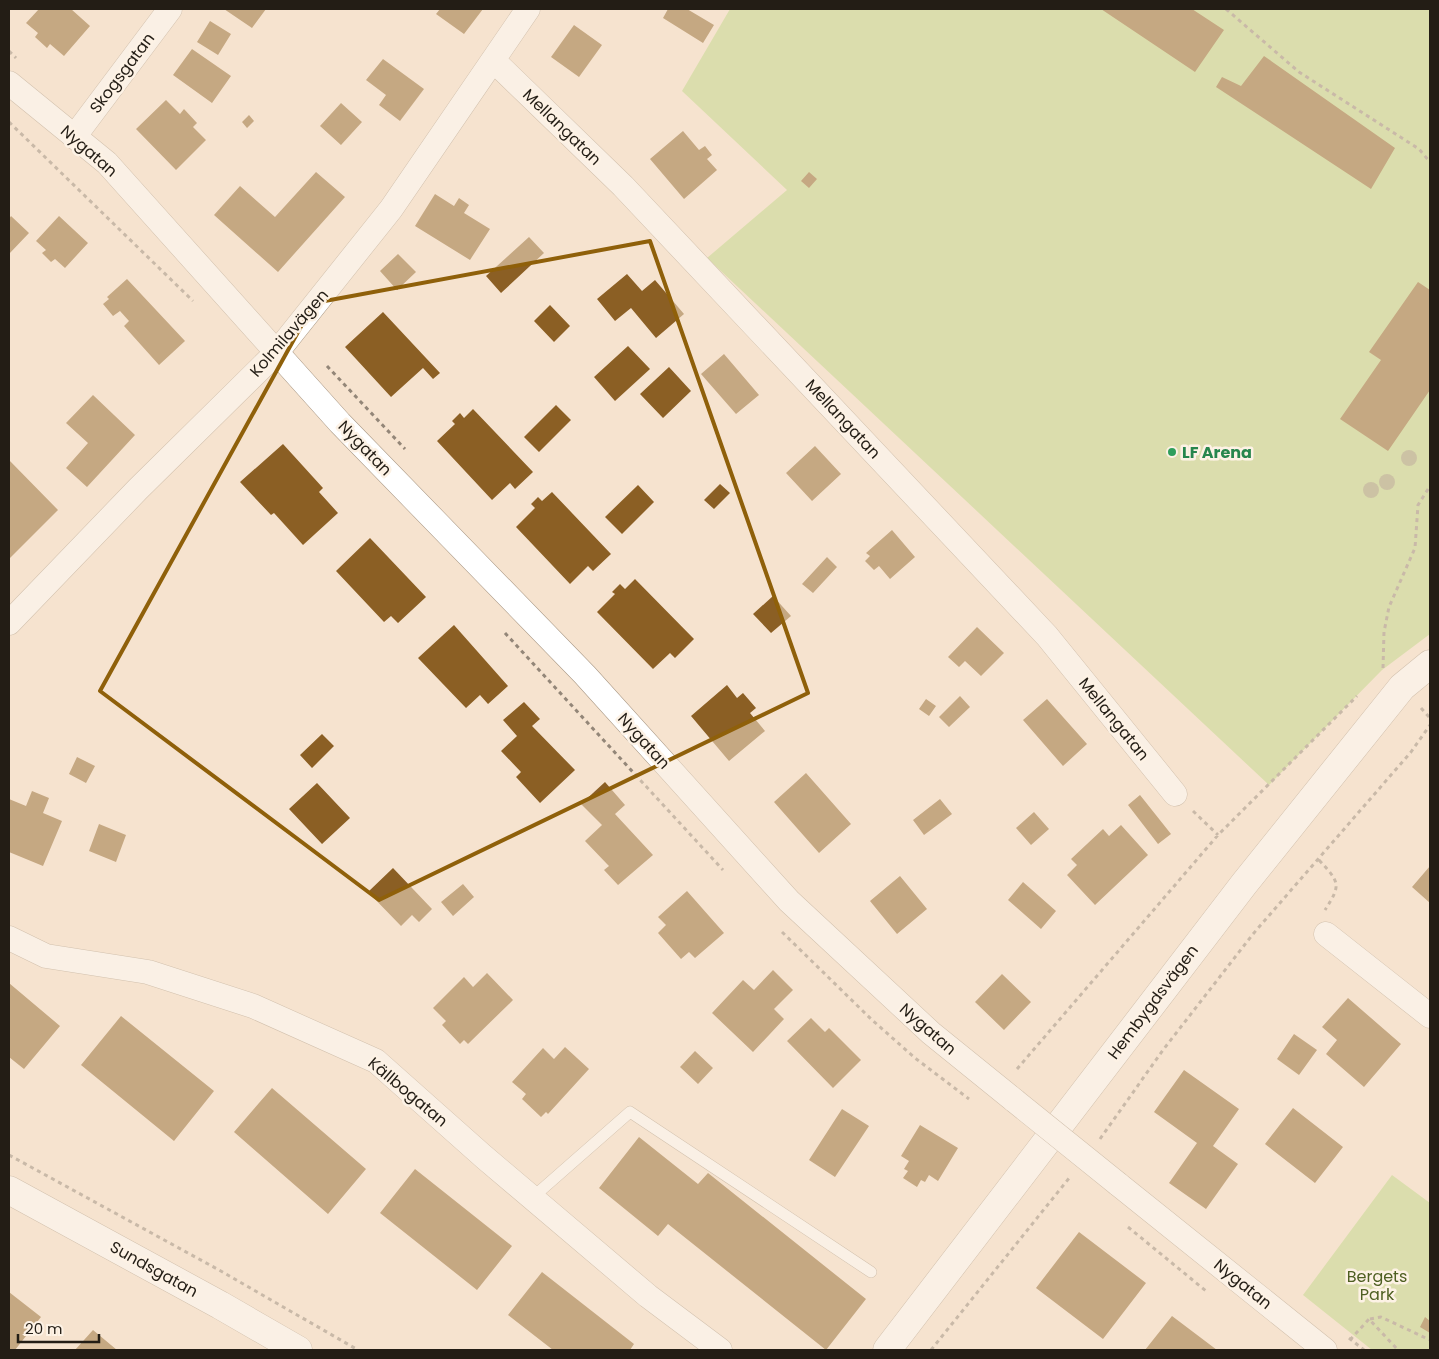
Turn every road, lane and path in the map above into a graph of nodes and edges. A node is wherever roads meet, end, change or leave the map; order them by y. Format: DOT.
graph roads {
  1 [pos="170,9"];
  2 [pos="528,9"];
  3 [pos="1226,9"];
  4 [pos="493,60"];
  5 [pos="9,83"];
  6 [pos="74,137"];
  7 [pos="1430,162"];
  8 [pos="277,352"];
  9 [pos="1430,486"];
  10 [pos="10,620"];
  11 [pos="1430,664"];
  12 [pos="1402,687"];
  13 [pos="1362,691"];
  14 [pos="1430,718"];
  15 [pos="1430,726"];
  16 [pos="1174,794"];
  17 [pos="1218,835"];
  18 [pos="1319,860"];
  19 [pos="1326,934"];
  20 [pos="9,938"];
  21 [pos="1430,1016"];
  22 [pos="1020,1075"];
  23 [pos="1095,1145"];
  24 [pos="1072,1174"];
  25 [pos="9,1190"];
  26 [pos="532,1198"];
  27 [pos="871,1272"];
  28 [pos="1369,1319"];
  29 [pos="1350,1340"];
  30 [pos="1430,1340"];
  31 [pos="298,1350"];
  32 [pos="720,1350"];
  33 [pos="887,1350"];
  34 [pos="931,1350"];
  35 [pos="1325,1350"];
  36 [pos="1398,1350"];
  1 -- 6 [label="street, Skogsgatan"];
  2 -- 4 [label="street, Kolmilavägen"];
  3 -- 7 [label="path"];
  4 -- 8 [label="street, Kolmilavägen"];
  4 -- 16 [label="street, Mellangatan"];
  5 -- 6 [label="street, Nygatan"];
  6 -- 8 [label="street, Nygatan"];
  8 -- 10 [label="street, Kolmilavägen"];
  8 -- 35 [label="street, Nygatan, bridge"];
  9 -- 12 [label="path"];
  11 -- 12 [label="main road, Hembygdsvägen"];
  12 -- 14 [label="path"];
  12 -- 33 [label="main road, Hembygdsvägen"];
  13 -- 17 [label="path"];
  15 -- 18 [label="path"];
  16 -- 17 [label="path"];
  17 -- 22 [label="path"];
  18 -- 19 [label="path"];
  18 -- 23 [label="path"];
  19 -- 21 [label="street"];
  20 -- 26 [label="street, Källbogatan"];
  24 -- 34 [label="path"];
  25 -- 31 [label="main road, Sundsgatan"];
  26 -- 27 [label="lane"];
  26 -- 32 [label="street, Källbogatan"];
  28 -- 29 [label="path"];
  28 -- 30 [label="path"];
  28 -- 36 [label="path"];
}
